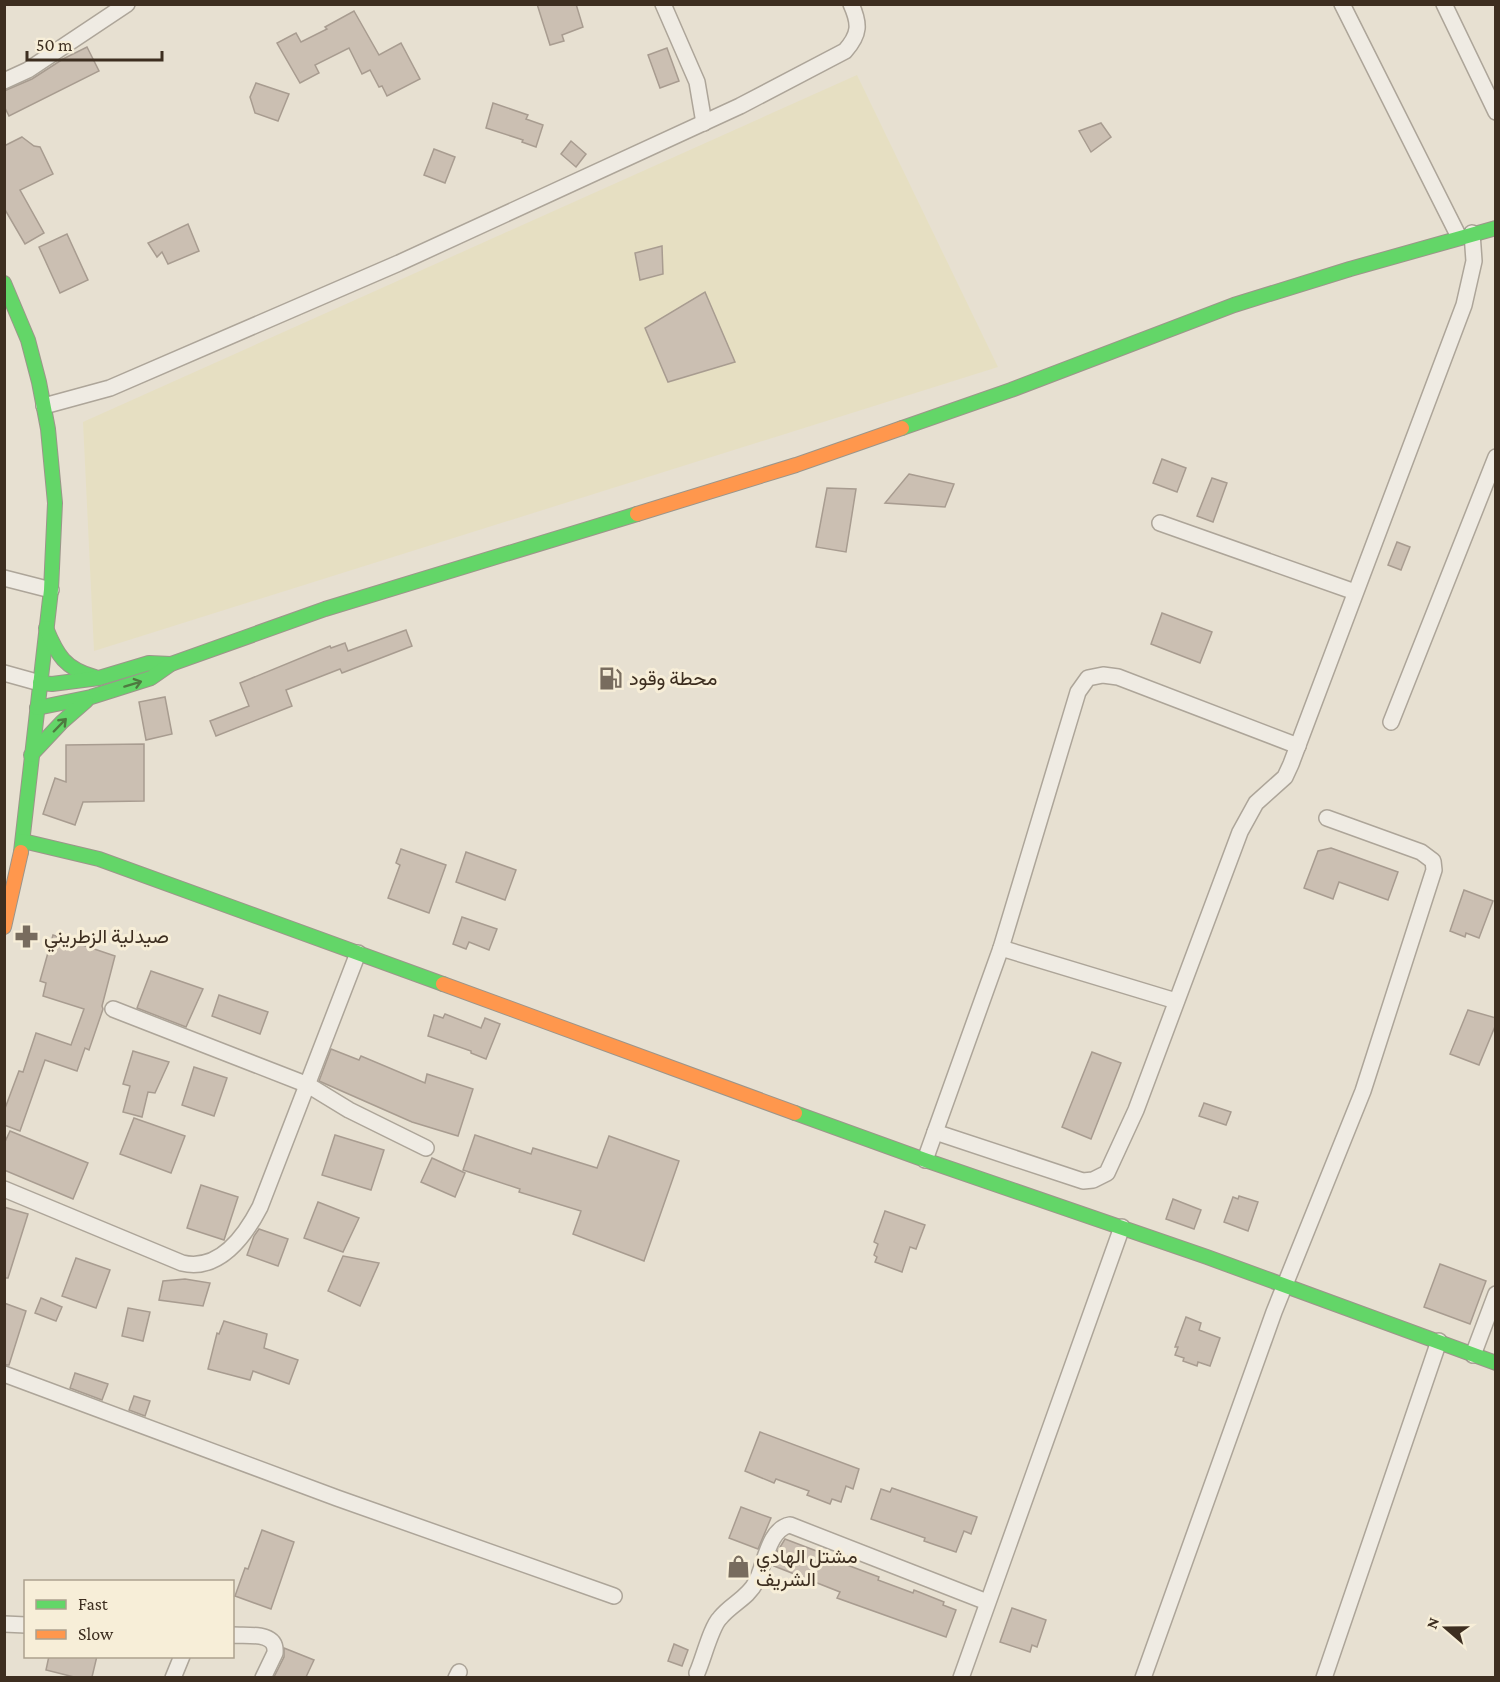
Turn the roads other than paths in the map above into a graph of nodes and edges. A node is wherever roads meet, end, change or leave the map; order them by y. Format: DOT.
graph roads {
  1 [pos="127,4"];
  2 [pos="663,4"];
  3 [pos="851,4"];
  4 [pos="1342,4"];
  5 [pos="1444,4"];
  6 [pos="4,81"];
  7 [pos="1496,112"];
  8 [pos="704,123"];
  9 [pos="1496,228"];
  10 [pos="1466,235"];
  11 [pos="4,283"];
  12 [pos="44,406"];
  13 [pos="1496,457"];
  14 [pos="1492,478"];
  15 [pos="1160,523"];
  16 [pos="4,578"];
  17 [pos="51,590"];
  18 [pos="1355,592"];
  19 [pos="46,628"];
  20 [pos="171,664"];
  21 [pos="4,674"];
  22 [pos="99,678"];
  23 [pos="39,683"];
  24 [pos="91,697"];
  25 [pos="37,708"];
  26 [pos="1390,722"];
  27 [pos="1298,746"];
  28 [pos="31,755"];
  29 [pos="1327,818"];
  30 [pos="22,841"];
  31 [pos="4,927"];
  32 [pos="1001,948"];
  33 [pos="358,953"];
  34 [pos="1176,1001"];
  35 [pos="113,1009"];
  36 [pos="308,1085"];
  37 [pos="935,1132"];
  38 [pos="426,1148"];
  39 [pos="925,1160"];
  40 [pos="4,1189"];
  41 [pos="1122,1227"];
  42 [pos="1285,1285"];
  43 [pos="1496,1294"];
  44 [pos="1438,1341"];
  45 [pos="1473,1355"];
  46 [pos="1496,1363"];
  47 [pos="4,1374"];
  48 [pos="614,1596"];
  49 [pos="987,1602"];
  50 [pos="4,1624"];
  51 [pos="24,1625"];
  52 [pos="234,1635"];
  53 [pos="181,1658"];
  54 [pos="697,1674"];
  55 [pos="173,1677"];
  56 [pos="263,1677"];
  57 [pos="961,1677"];
  58 [pos="1143,1677"];
  59 [pos="1324,1677"];
  1 -- 6 [label="street"];
  2 -- 8 [label="street"];
  3 -- 8 [label="street"];
  4 -- 10 [label="street"];
  5 -- 7 [label="street"];
  8 -- 12 [label="street"];
  9 -- 10 [label="main road"];
  10 -- 18 [label="street"];
  10 -- 20 [label="main road"];
  11 -- 12 [label="main road"];
  12 -- 17 [label="main road"];
  13 -- 14 [label="street"];
  14 -- 26 [label="street"];
  15 -- 18 [label="street"];
  16 -- 17 [label="street"];
  17 -- 19 [label="main road"];
  18 -- 27 [label="street"];
  19 -- 22 [label="main road"];
  19 -- 23 [label="main road"];
  20 -- 22 [label="main road"];
  24 -- 20 [label="main road, one-way"];
  21 -- 23 [label="street"];
  22 -- 23 [label="main road"];
  23 -- 25 [label="main road"];
  24 -- 25 [label="main road"];
  28 -- 24 [label="main road, one-way"];
  25 -- 28 [label="main road"];
  27 -- 32 [label="street"];
  27 -- 34 [label="street"];
  28 -- 30 [label="main road"];
  29 -- 42 [label="street"];
  30 -- 31 [label="main road"];
  30 -- 33 [label="main road"];
  32 -- 34 [label="street"];
  32 -- 37 [label="street"];
  33 -- 36 [label="street"];
  33 -- 39 [label="main road"];
  34 -- 37 [label="street"];
  35 -- 36 [label="street"];
  36 -- 38 [label="street"];
  36 -- 40 [label="street"];
  37 -- 39 [label="street"];
  39 -- 41 [label="main road"];
  41 -- 42 [label="main road"];
  41 -- 49 [label="street"];
  42 -- 44 [label="main road"];
  42 -- 58 [label="street"];
  43 -- 45 [label="street"];
  44 -- 45 [label="main road"];
  44 -- 59 [label="street"];
  45 -- 46 [label="main road"];
  47 -- 48 [label="street"];
  49 -- 54 [label="street"];
  49 -- 57 [label="street"];
  50 -- 51 [label="street"];
  52 -- 56 [label="street"];
  53 -- 55 [label="street"];
}
